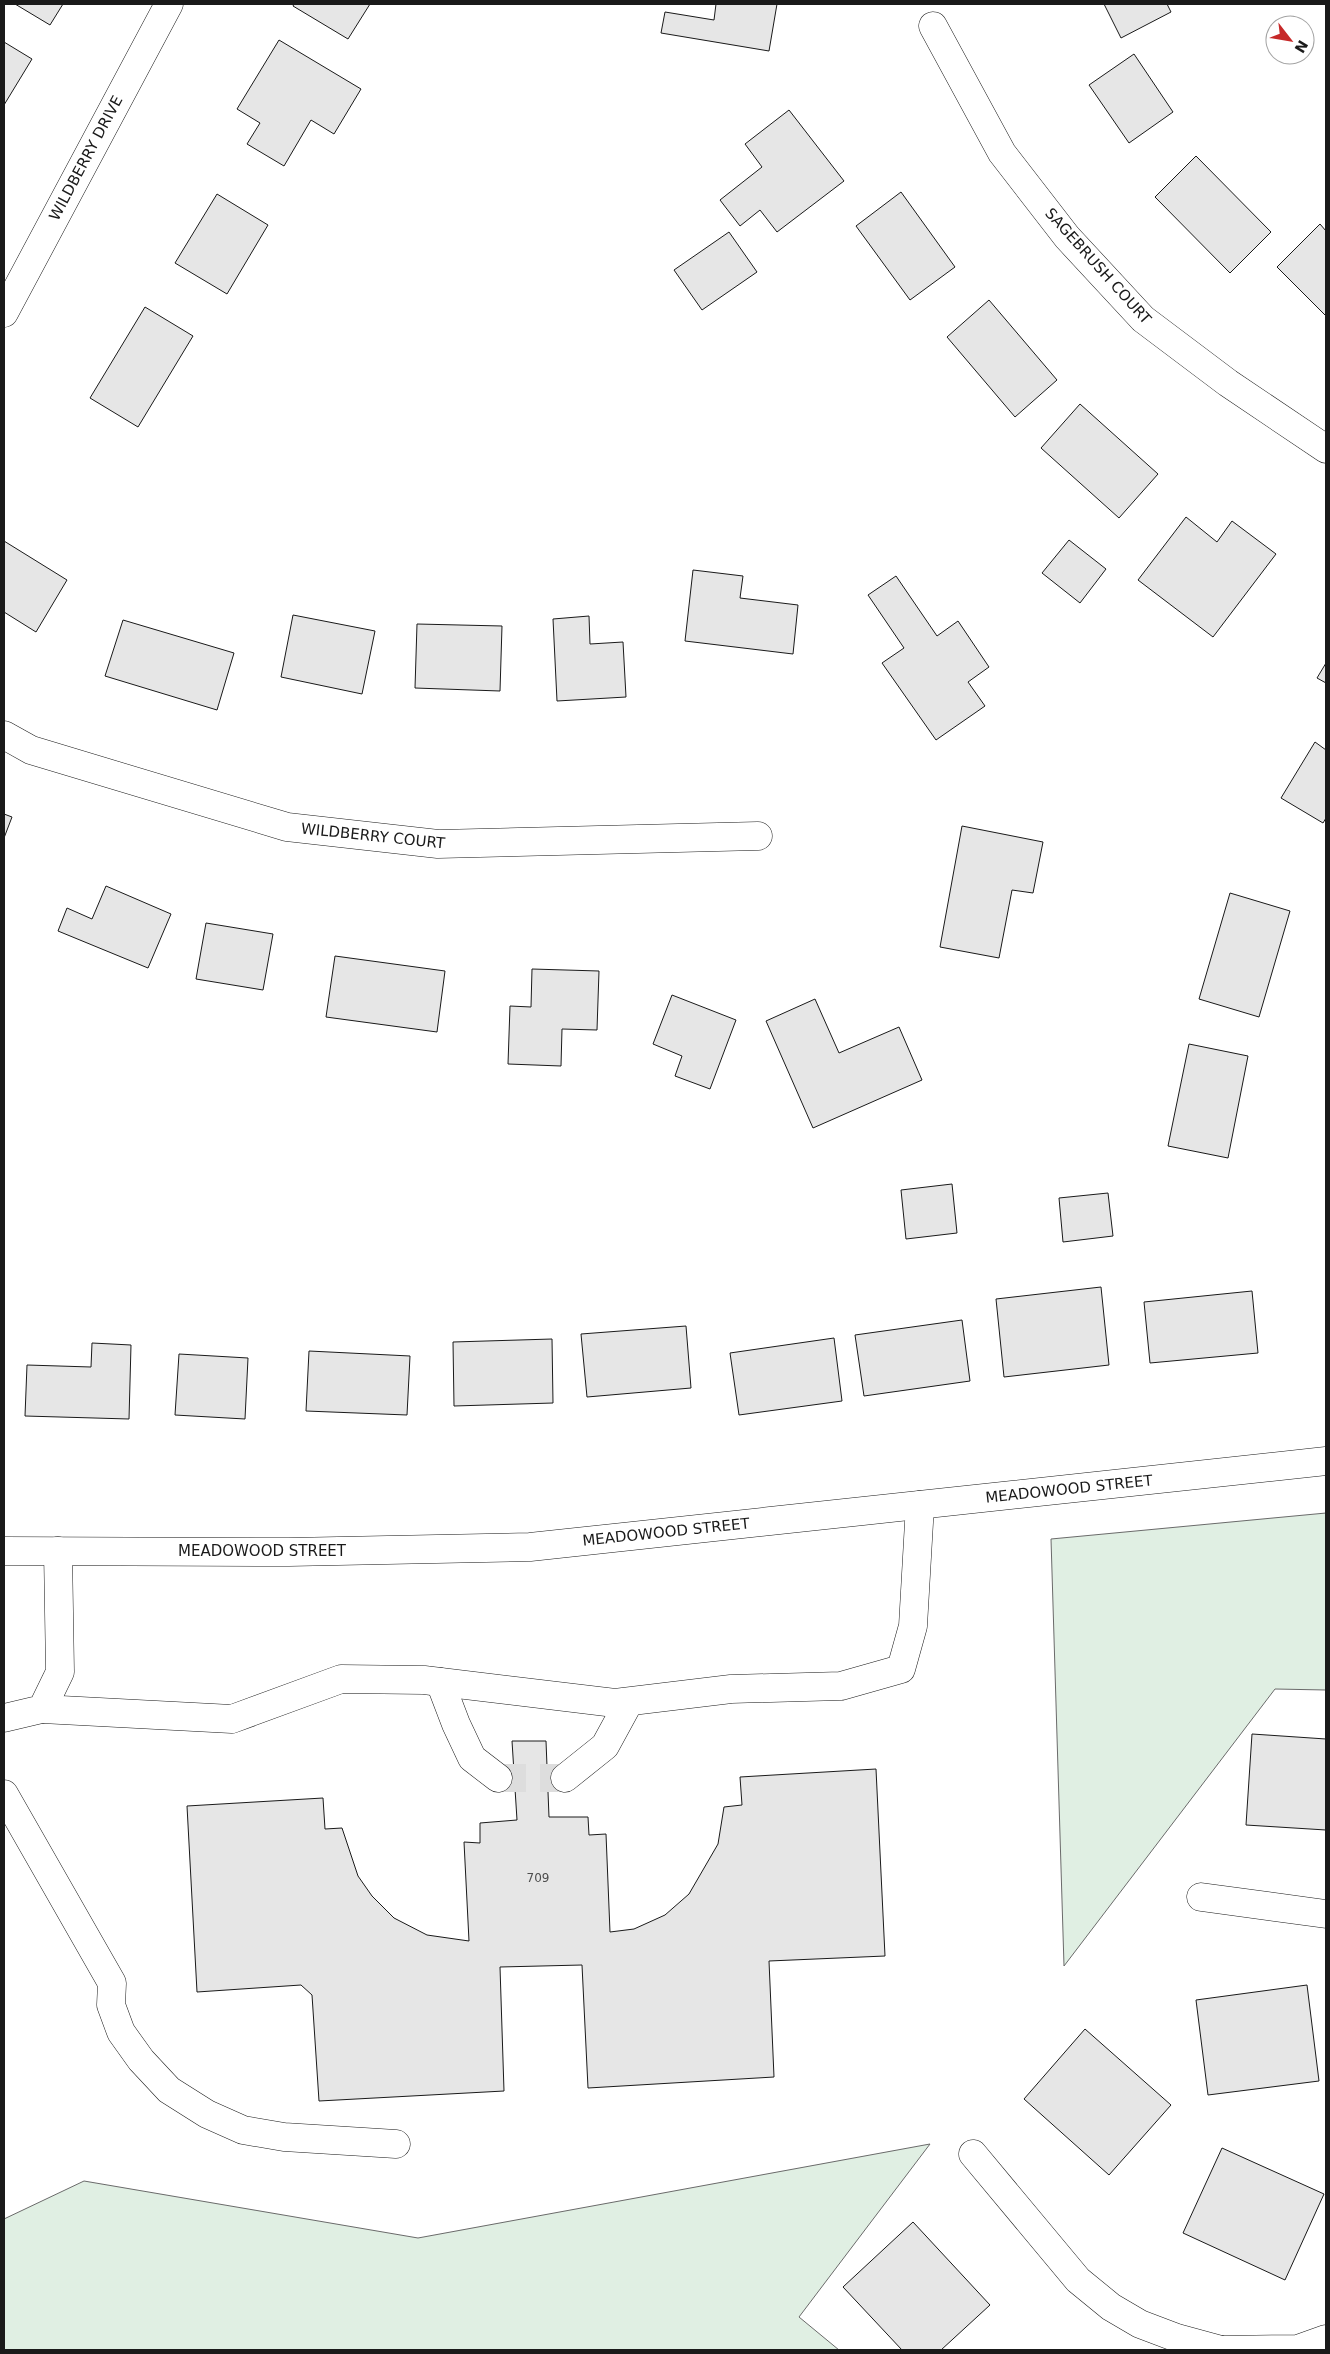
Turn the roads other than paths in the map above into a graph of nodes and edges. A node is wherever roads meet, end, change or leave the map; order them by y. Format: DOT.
graph roads {
  1 [pos="169,4"];
  2 [pos="933,26"];
  3 [pos="4,313"];
  4 [pos="1326,449"];
  5 [pos="4,735"];
  6 [pos="758,836"];
  7 [pos="1326,1462"];
  8 [pos="920,1505"];
  9 [pos="4,1551"];
  10 [pos="58,1551"];
  11 [pos="440,1682"];
  12 [pos="629,1702"];
  13 [pos="42,1709"];
  14 [pos="4,1718"];
  15 [pos="498,1778"];
  16 [pos="565,1778"];
  17 [pos="4,1794"];
  18 [pos="1201,1897"];
  19 [pos="1326,1914"];
  20 [pos="396,2144"];
  21 [pos="973,2154"];
  22 [pos="1326,2339"];
  23 [pos="1222,2350"];
  1 -- 3 [label="street, WILDBERRY DRIVE"];
  2 -- 4 [label="street, SAGEBRUSH COURT"];
  5 -- 6 [label="street, WILDBERRY COURT"];
  7 -- 8 [label="street, MEADOWOOD STREET"];
  8 -- 10 [label="street, MEADOWOOD STREET"];
  8 -- 12 [label="street"];
  9 -- 10 [label="street, MEADOWOOD STREET"];
  10 -- 13 [label="street"];
  11 -- 12 [label="street"];
  11 -- 13 [label="street"];
  11 -- 15 [label="street"];
  12 -- 16 [label="street"];
  13 -- 14 [label="street"];
  17 -- 20 [label="street"];
  18 -- 19 [label="street"];
  21 -- 23 [label="street"];
  22 -- 23 [label="street"];
}
